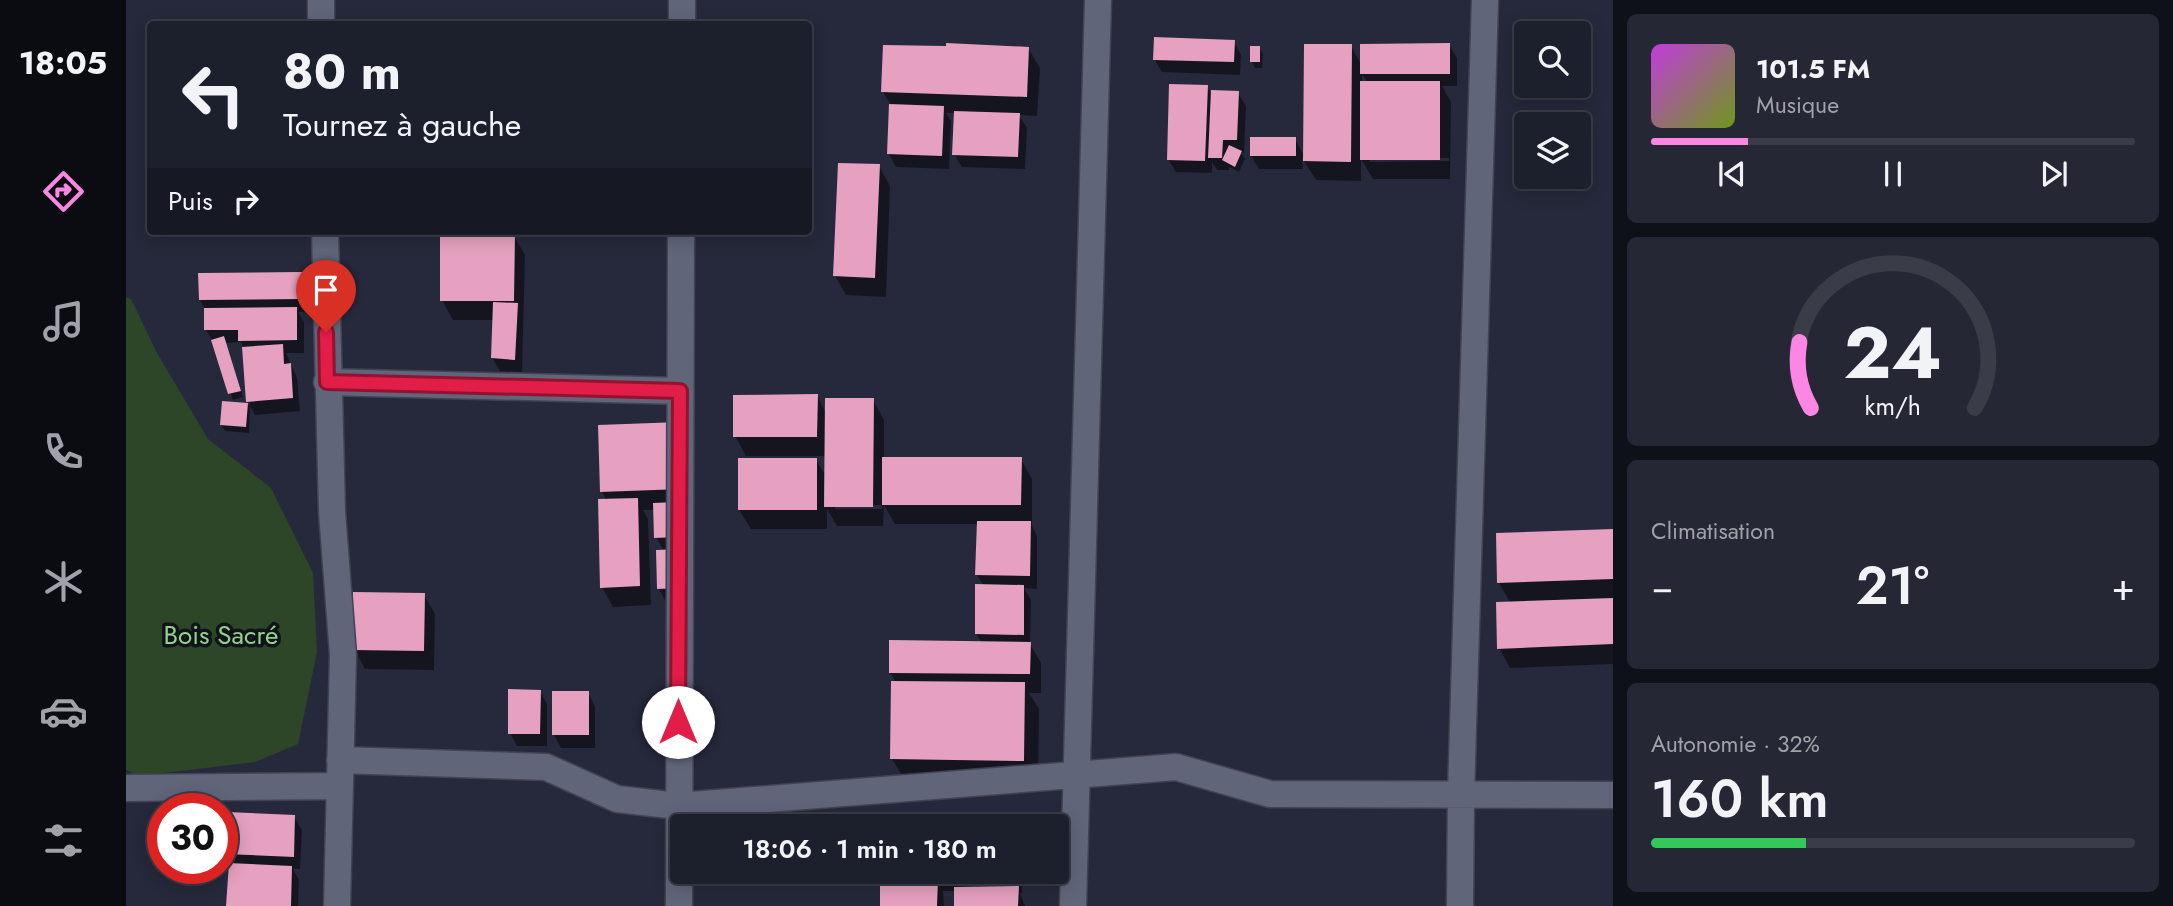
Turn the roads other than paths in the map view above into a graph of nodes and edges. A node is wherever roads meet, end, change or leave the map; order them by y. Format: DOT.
graph roads {
  1 [pos="321,0"];
  2 [pos="682,0"];
  3 [pos="1098,0"];
  4 [pos="1485,0"];
  5 [pos="321,21"];
  6 [pos="682,21"];
  7 [pos="325,235"];
  8 [pos="681,235"];
  9 [pos="327,382"];
  10 [pos="680,391"];
  11 [pos="340,773"];
  12 [pos="1075,776"];
  13 [pos="126,788"];
  14 [pos="1461,794"];
  15 [pos="1613,795"];
  16 [pos="678,806"];
  17 [pos="337,906"];
  18 [pos="679,906"];
  19 [pos="1073,906"];
  20 [pos="1460,906"];
  1 -- 5 [label="street"];
  2 -- 6 [label="street"];
  3 -- 12 [label="street"];
  4 -- 14 [label="street"];
  7 -- 9 [label="street"];
  8 -- 10 [label="street"];
  9 -- 10 [label="street"];
  9 -- 11 [label="street"];
  10 -- 16 [label="street"];
  11 -- 13 [label="street"];
  11 -- 16 [label="street"];
  11 -- 17 [label="street"];
  12 -- 14 [label="street"];
  12 -- 16 [label="street"];
  12 -- 19 [label="street"];
  14 -- 15 [label="street"];
  14 -- 20 [label="street"];
  16 -- 18 [label="street"];
}
